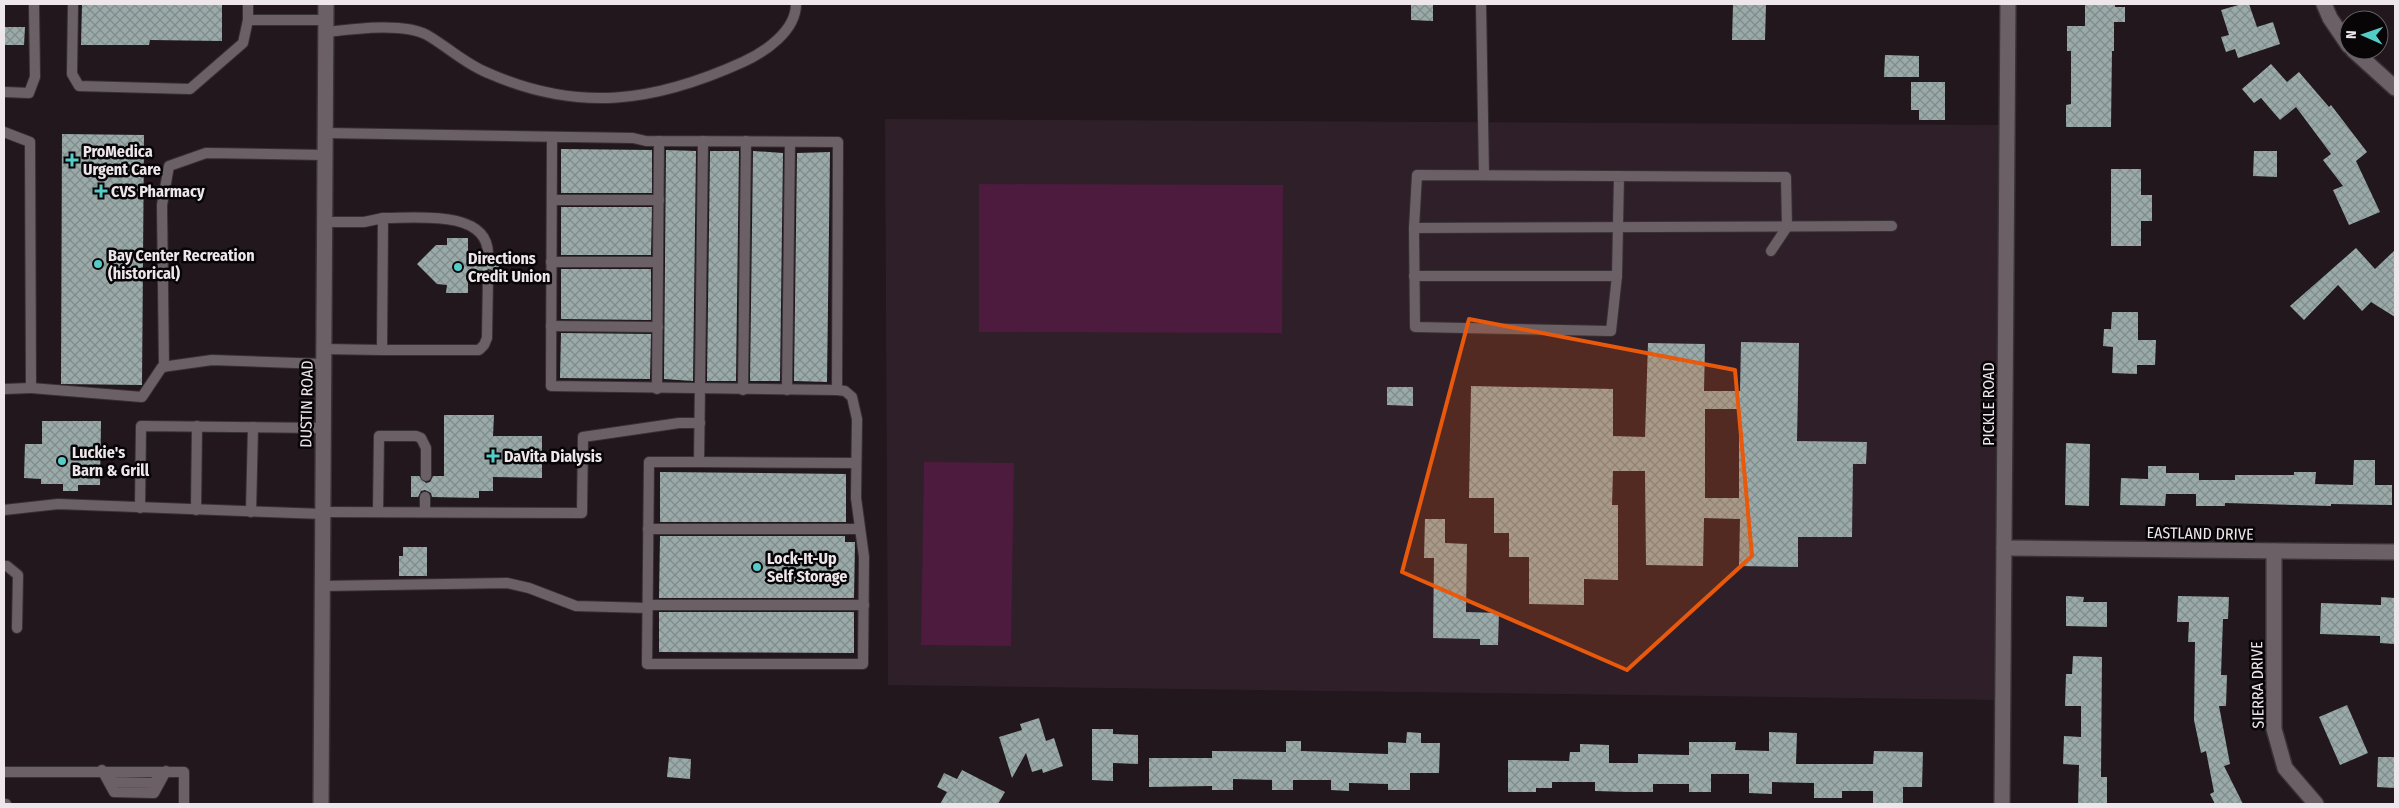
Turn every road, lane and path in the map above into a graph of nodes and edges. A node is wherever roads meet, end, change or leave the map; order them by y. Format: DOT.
graph roads {
  1 [pos="34,4"];
  2 [pos="73,4"];
  3 [pos="248,4"];
  4 [pos="326,4"];
  5 [pos="796,4"];
  6 [pos="1481,4"];
  7 [pos="2008,4"];
  8 [pos="2324,4"];
  9 [pos="248,20"];
  10 [pos="326,26"];
  11 [pos="2339,31"];
  12 [pos="2364,60"];
  13 [pos="2395,88"];
  14 [pos="4,92"];
  15 [pos="4,132"];
  16 [pos="326,133"];
  17 [pos="552,137"];
  18 [pos="659,141"];
  19 [pos="703,141"];
  20 [pos="746,141"];
  21 [pos="790,142"];
  22 [pos="325,155"];
  23 [pos="1484,175"];
  24 [pos="1619,176"];
  25 [pos="552,200"];
  26 [pos="659,200"];
  27 [pos="383,218"];
  28 [pos="325,222"];
  29 [pos="1892,226"];
  30 [pos="1786,227"];
  31 [pos="1414,228"];
  32 [pos="1618,228"];
  33 [pos="1772,251"];
  34 [pos="488,254"];
  35 [pos="551,262"];
  36 [pos="658,262"];
  37 [pos="488,276"];
  38 [pos="1414,276"];
  39 [pos="1617,276"];
  40 [pos="551,326"];
  41 [pos="658,326"];
  42 [pos="382,350"];
  43 [pos="324,357"];
  44 [pos="164,367"];
  45 [pos="31,388"];
  46 [pos="4,389"];
  47 [pos="657,389"];
  48 [pos="700,390"];
  49 [pos="744,390"];
  50 [pos="787,390"];
  51 [pos="837,390"];
  52 [pos="700,423"];
  53 [pos="197,426"];
  54 [pos="253,427"];
  55 [pos="323,428"];
  56 [pos="699,462"];
  57 [pos="856,463"];
  58 [pos="426,476"];
  59 [pos="425,497"];
  60 [pos="140,508"];
  61 [pos="4,510"];
  62 [pos="196,510"];
  63 [pos="251,512"];
  64 [pos="378,512"];
  65 [pos="425,512"];
  66 [pos="323,513"];
  67 [pos="648,529"];
  68 [pos="859,530"];
  69 [pos="2004,548"];
  70 [pos="2274,552"];
  71 [pos="2395,552"];
  72 [pos="4,566"];
  73 [pos="322,586"];
  74 [pos="864,605"];
  75 [pos="648,606"];
  76 [pos="17,628"];
  77 [pos="102,770"];
  78 [pos="166,771"];
  79 [pos="4,772"];
  80 [pos="184,804"];
  81 [pos="321,804"];
  82 [pos="2002,804"];
  83 [pos="2316,804"];
  1 -- 14 [label="lane"];
  2 -- 9 [label="lane"];
  3 -- 9 [label="lane"];
  4 -- 10 [label="street, DUSTIN ROAD"];
  5 -- 10 [label="lane"];
  6 -- 23 [label="lane"];
  7 -- 69 [label="street, PICKLE ROAD"];
  8 -- 11 [label="street"];
  9 -- 10 [label="lane"];
  10 -- 16 [label="street, DUSTIN ROAD"];
  12 -- 13 [label="street"];
  15 -- 45 [label="lane"];
  16 -- 17 [label="lane"];
  16 -- 22 [label="street, DUSTIN ROAD"];
  17 -- 18 [label="lane"];
  17 -- 25 [label="lane"];
  18 -- 19 [label="lane"];
  18 -- 26 [label="lane"];
  19 -- 20 [label="lane"];
  19 -- 48 [label="lane"];
  20 -- 21 [label="lane"];
  20 -- 49 [label="lane"];
  21 -- 50 [label="lane"];
  21 -- 51 [label="lane"];
  22 -- 28 [label="street, DUSTIN ROAD"];
  22 -- 44 [label="lane"];
  23 -- 24 [label="lane"];
  23 -- 31 [label="lane"];
  24 -- 30 [label="lane"];
  24 -- 32 [label="lane"];
  25 -- 26 [label="lane"];
  25 -- 35 [label="lane"];
  26 -- 36 [label="lane"];
  27 -- 28 [label="lane"];
  27 -- 34 [label="lane"];
  27 -- 42 [label="lane"];
  28 -- 43 [label="street, DUSTIN ROAD"];
  29 -- 30 [label="lane"];
  30 -- 32 [label="lane"];
  30 -- 33 [label="lane"];
  31 -- 32 [label="lane"];
  31 -- 38 [label="lane"];
  32 -- 39 [label="lane"];
  35 -- 36 [label="lane"];
  35 -- 40 [label="lane"];
  36 -- 41 [label="lane"];
  37 -- 42 [label="lane"];
  38 -- 39 [label="lane"];
  38 -- 39 [label="lane"];
  40 -- 41 [label="lane"];
  40 -- 47 [label="lane"];
  41 -- 47 [label="lane"];
  42 -- 43 [label="lane"];
  43 -- 44 [label="lane"];
  43 -- 55 [label="street, DUSTIN ROAD"];
  44 -- 45 [label="lane"];
  45 -- 46 [label="lane"];
  47 -- 48 [label="lane"];
  48 -- 49 [label="lane"];
  48 -- 52 [label="lane"];
  49 -- 50 [label="lane"];
  50 -- 51 [label="lane"];
  51 -- 57 [label="lane"];
  52 -- 56 [label="lane"];
  52 -- 65 [label="lane"];
  53 -- 54 [label="lane"];
  53 -- 60 [label="lane"];
  53 -- 62 [label="lane"];
  54 -- 55 [label="lane"];
  54 -- 63 [label="lane"];
  55 -- 66 [label="street, DUSTIN ROAD"];
  56 -- 57 [label="lane"];
  56 -- 67 [label="lane"];
  57 -- 68 [label="lane"];
  58 -- 64 [label="lane"];
  59 -- 65 [label="lane"];
  60 -- 61 [label="lane"];
  60 -- 62 [label="lane"];
  62 -- 63 [label="lane"];
  63 -- 66 [label="lane"];
  64 -- 65 [label="lane"];
  64 -- 66 [label="lane"];
  66 -- 73 [label="street, DUSTIN ROAD"];
  67 -- 68 [label="lane"];
  67 -- 75 [label="lane"];
  68 -- 74 [label="lane"];
  69 -- 70 [label="street, EASTLAND DRIVE"];
  69 -- 82 [label="street, PICKLE ROAD"];
  70 -- 71 [label="street, EASTLAND DRIVE"];
  70 -- 83 [label="street, SIERRA DRIVE"];
  72 -- 76 [label="lane"];
  73 -- 75 [label="lane"];
  73 -- 81 [label="street, DUSTIN ROAD"];
  74 -- 75 [label="lane"];
  74 -- 75 [label="lane"];
  77 -- 78 [label="lane"];
  77 -- 78 [label="lane"];
  77 -- 79 [label="lane"];
  78 -- 80 [label="lane"];
}
